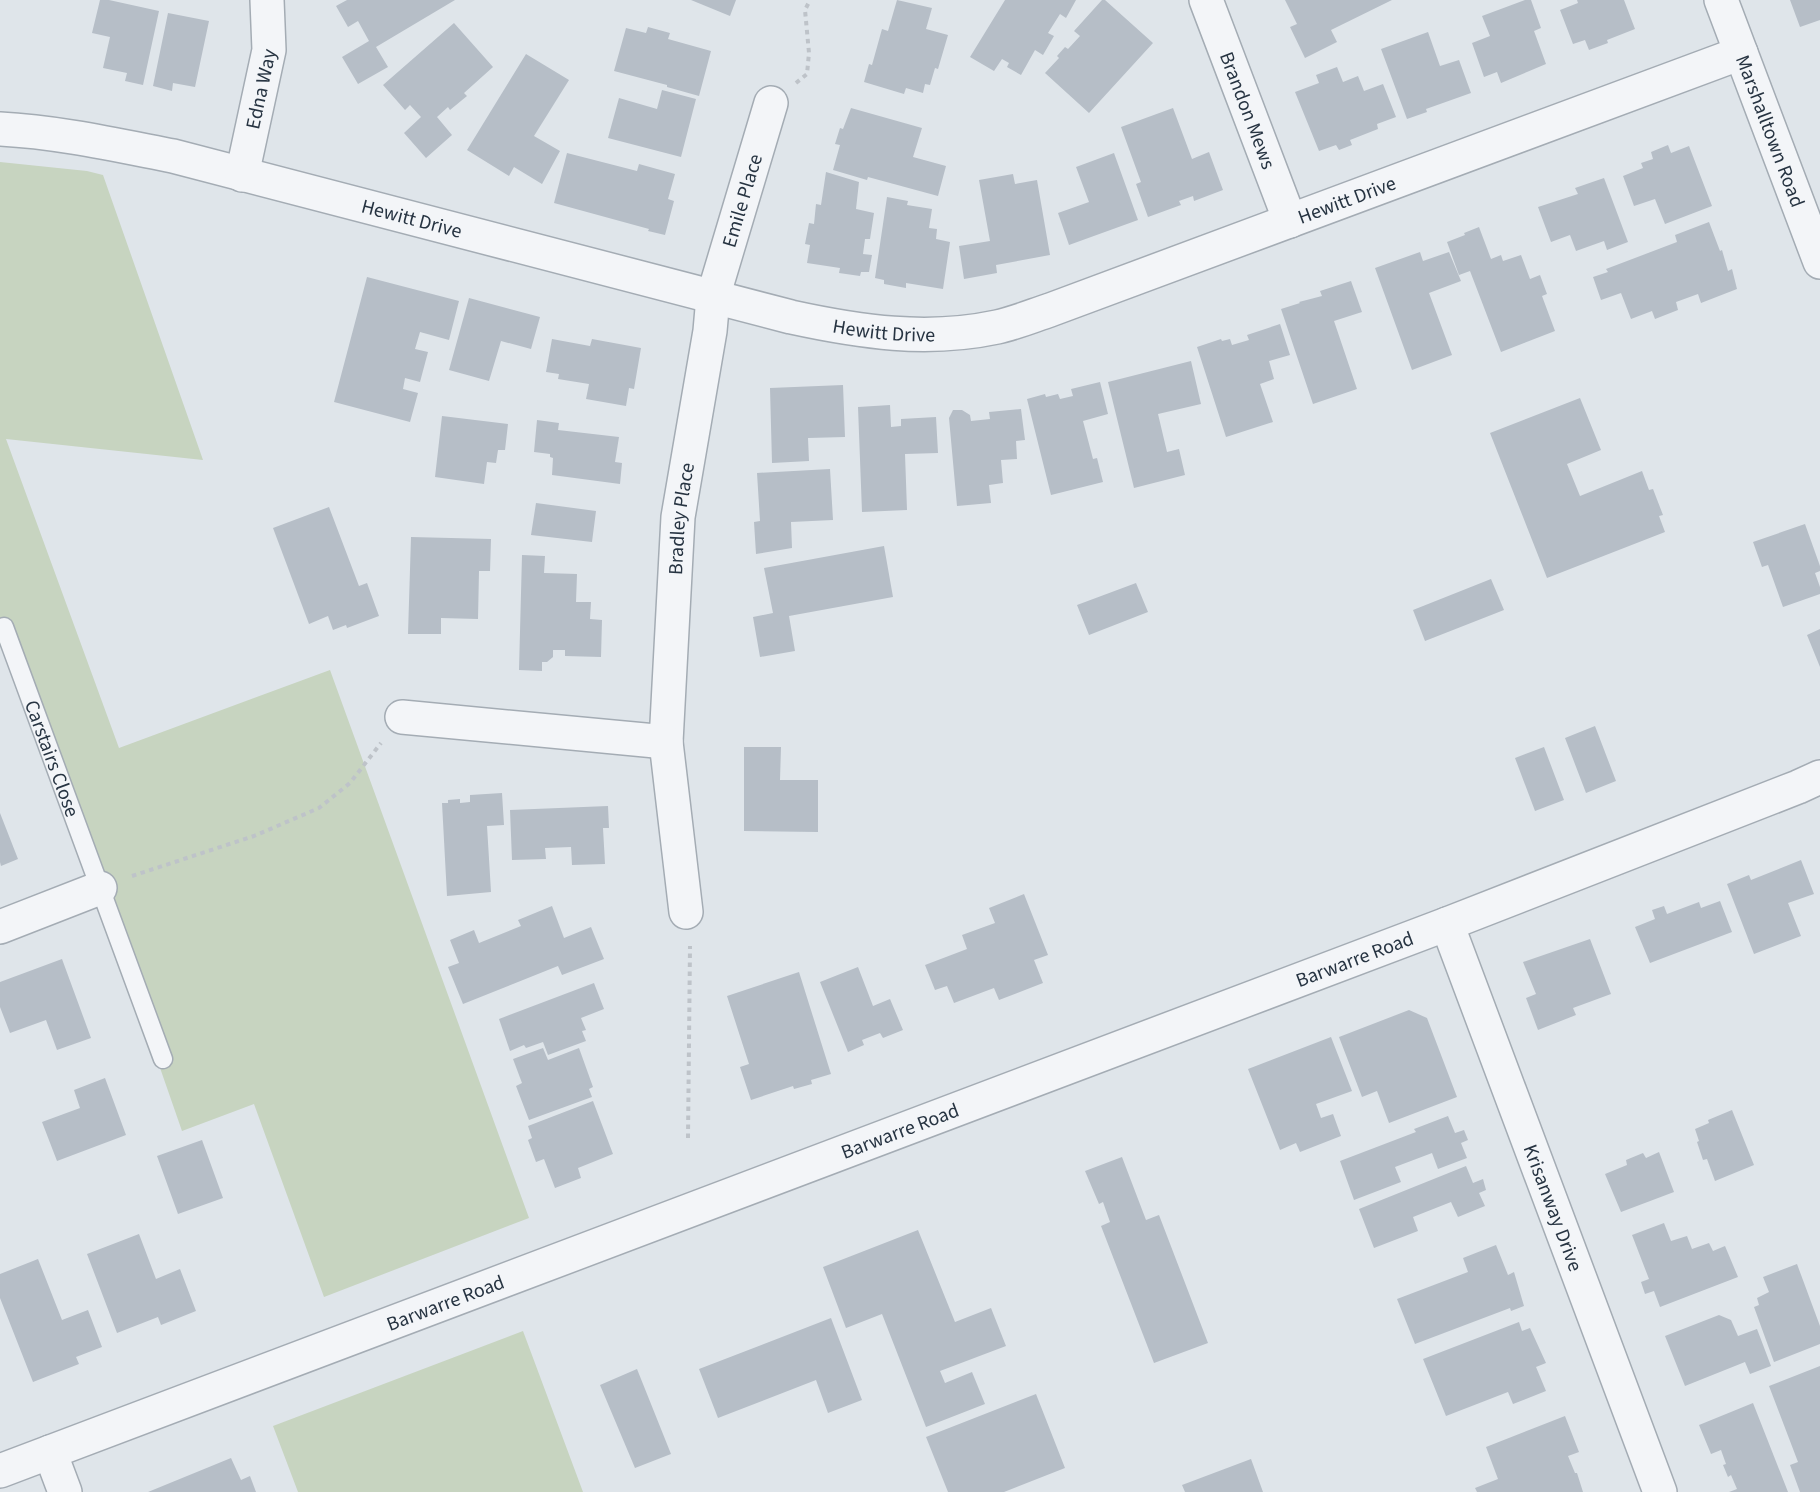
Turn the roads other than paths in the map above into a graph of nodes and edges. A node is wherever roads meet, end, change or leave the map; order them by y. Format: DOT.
graph roads {
  1 [pos="267,0"];
  2 [pos="1206,0"];
  3 [pos="1721,0"];
  4 [pos="1742,53"];
  5 [pos="771,104"];
  6 [pos="0,129"];
  7 [pos="242,175"];
  8 [pos="1290,221"];
  9 [pos="1820,262"];
  10 [pos="713,297"];
  11 [pos="4,627"];
  12 [pos="402,717"];
  13 [pos="666,742"];
  14 [pos="1812,782"];
  15 [pos="100,888"];
  16 [pos="686,912"];
  17 [pos="1447,924"];
  18 [pos="0,927"];
  19 [pos="163,1059"];
  20 [pos="50,1452"];
  21 [pos="0,1471"];
  22 [pos="65,1492"];
  23 [pos="1660,1492"];
  1 -- 7 [label="street, Edna Way"];
  2 -- 8 [label="street, Brandon Mews"];
  3 -- 4 [label="street, Marshalltown Road"];
  4 -- 8 [label="street, Hewitt Drive"];
  4 -- 9 [label="street, Marshalltown Road"];
  5 -- 10 [label="street, Emile Place"];
  6 -- 7 [label="street, Hewitt Drive"];
  7 -- 10 [label="street, Hewitt Drive"];
  8 -- 10 [label="street, Hewitt Drive"];
  10 -- 13 [label="street, Bradley Place"];
  11 -- 15 [label="lane, Carstairs Close"];
  12 -- 13 [label="street"];
  13 -- 16 [label="street, Bradley Place"];
  14 -- 17 [label="street, Barwarre Road"];
  15 -- 18 [label="street"];
  15 -- 19 [label="lane, Carstairs Close"];
  17 -- 20 [label="street, Barwarre Road"];
  17 -- 23 [label="street, Krisanway Drive"];
  20 -- 21 [label="street, Barwarre Road"];
  20 -- 22 [label="street"];
}
